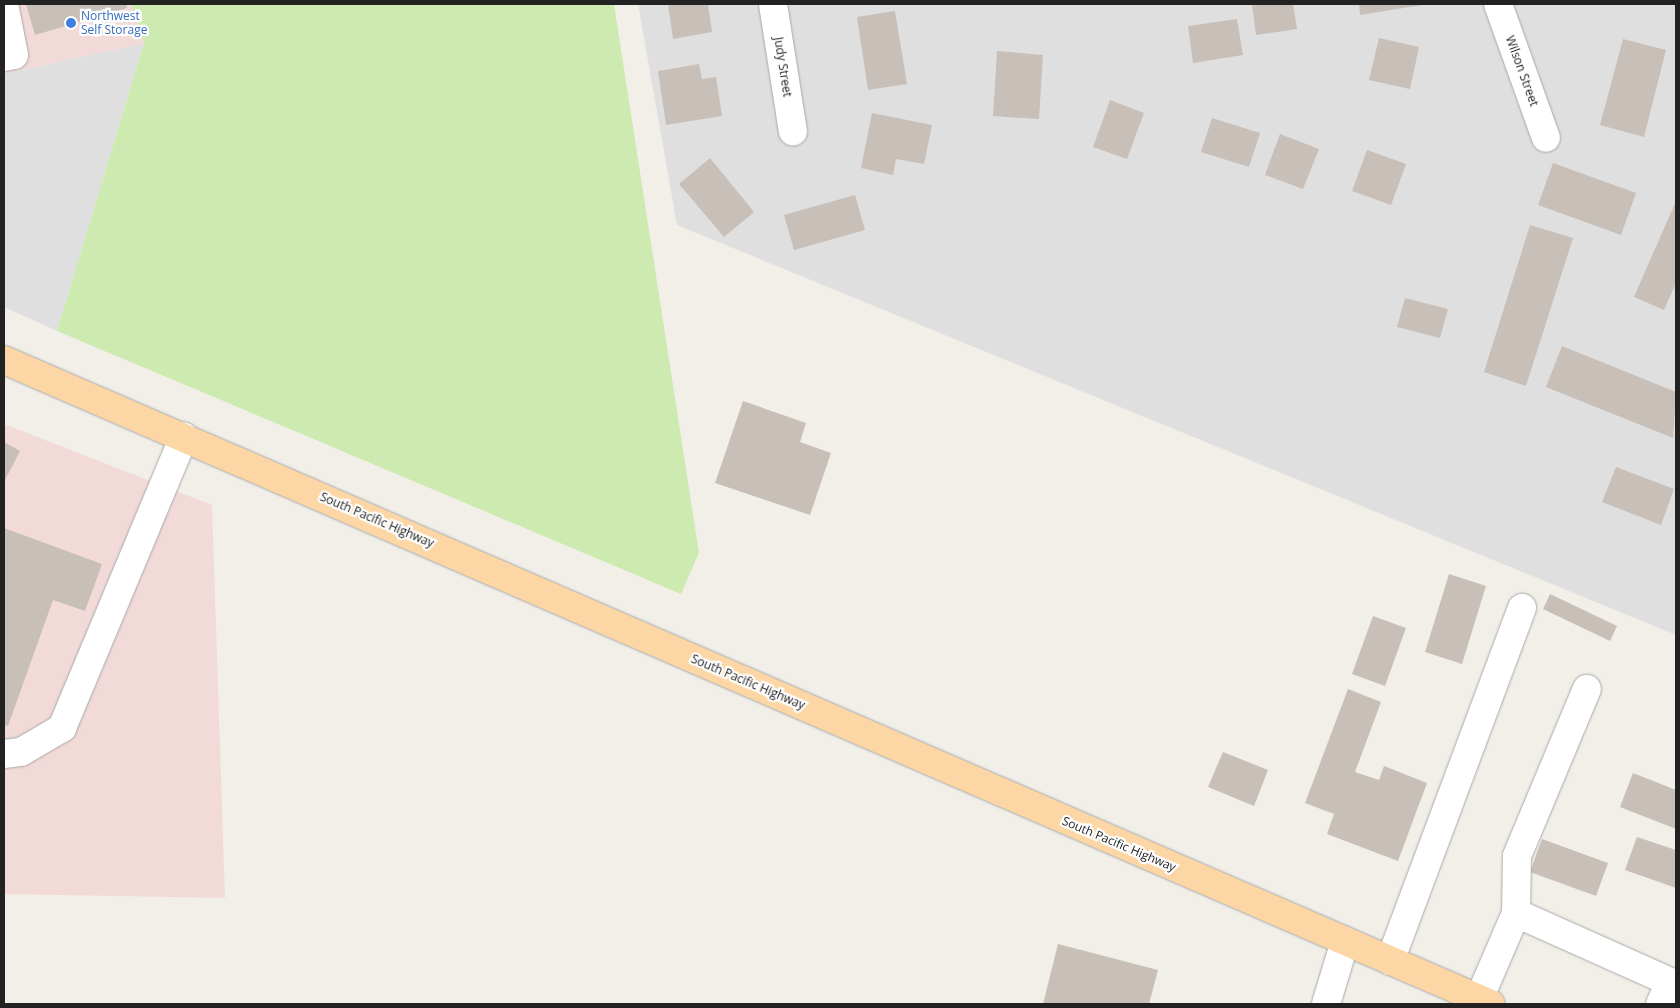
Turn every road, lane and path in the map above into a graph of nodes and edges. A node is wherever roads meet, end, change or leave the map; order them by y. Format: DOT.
graph roads {
  1 [pos="4,4"];
  2 [pos="773,4"];
  3 [pos="1498,4"];
  4 [pos="4,57"];
  5 [pos="793,131"];
  6 [pos="1546,138"];
  7 [pos="4,360"];
  8 [pos="184,437"];
  9 [pos="1522,608"];
  10 [pos="1587,689"];
  11 [pos="4,754"];
  12 [pos="1516,913"];
  13 [pos="1345,941"];
  14 [pos="1390,961"];
  15 [pos="1485,1002"];
  16 [pos="1326,1004"];
  17 [pos="1660,1004"];
  1 -- 4 [label="street"];
  2 -- 5 [label="street, Judy Street"];
  3 -- 6 [label="street, Wilson Street"];
  7 -- 8 [label="main road, South Pacific Highway"];
  8 -- 11 [label="street"];
  8 -- 13 [label="main road, South Pacific Highway"];
  9 -- 14 [label="street"];
  10 -- 12 [label="street"];
  12 -- 15 [label="street"];
  12 -- 17 [label="street"];
  13 -- 14 [label="main road, South Pacific Highway"];
  13 -- 16 [label="street"];
  14 -- 15 [label="main road, South Pacific Highway"];
}
